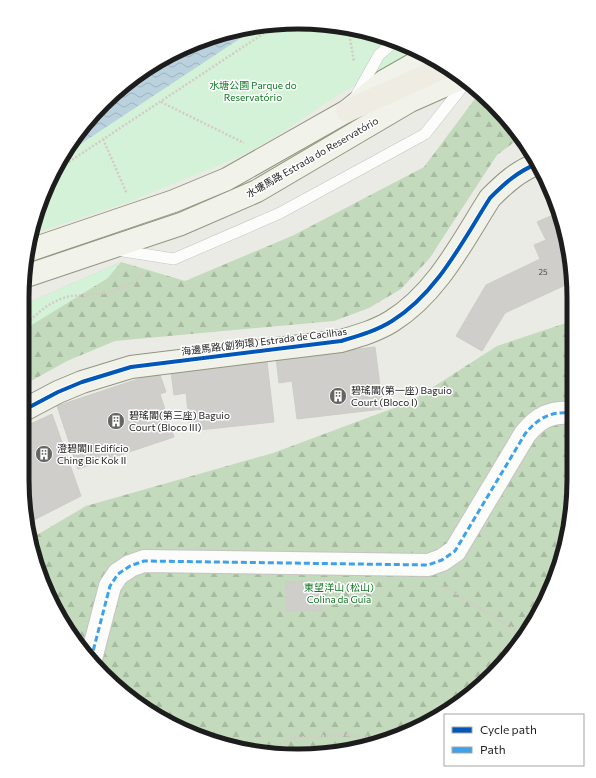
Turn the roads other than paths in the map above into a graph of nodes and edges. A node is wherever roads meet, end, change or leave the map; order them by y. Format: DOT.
graph roads {
  1 [pos="390,45"];
  2 [pos="426,66"];
  3 [pos="456,81"];
  4 [pos="463,86"];
  5 [pos="347,111"];
  6 [pos="532,166"];
  7 [pos="33,249"];
  8 [pos="108,249"];
  9 [pos="30,276"];
  10 [pos="29,407"];
  11 [pos="567,413"];
  12 [pos="93,653"];
  1 -- 5 [label="lane"];
  2 -- 5 [label="main road"];
  3 -- 8 [label="main road, 水塘馬路 Estrada do Reservatório"];
  4 -- 8 [label="lane"];
  5 -- 7 [label="main road"];
  6 -- 10 [label="main road, 海邊馬路(劏狗環) Estrada de Cacilhas"];
  8 -- 9 [label="main road, 水塘馬路 Estrada do Reservatório"];
  11 -- 12 [label="street"];
}
